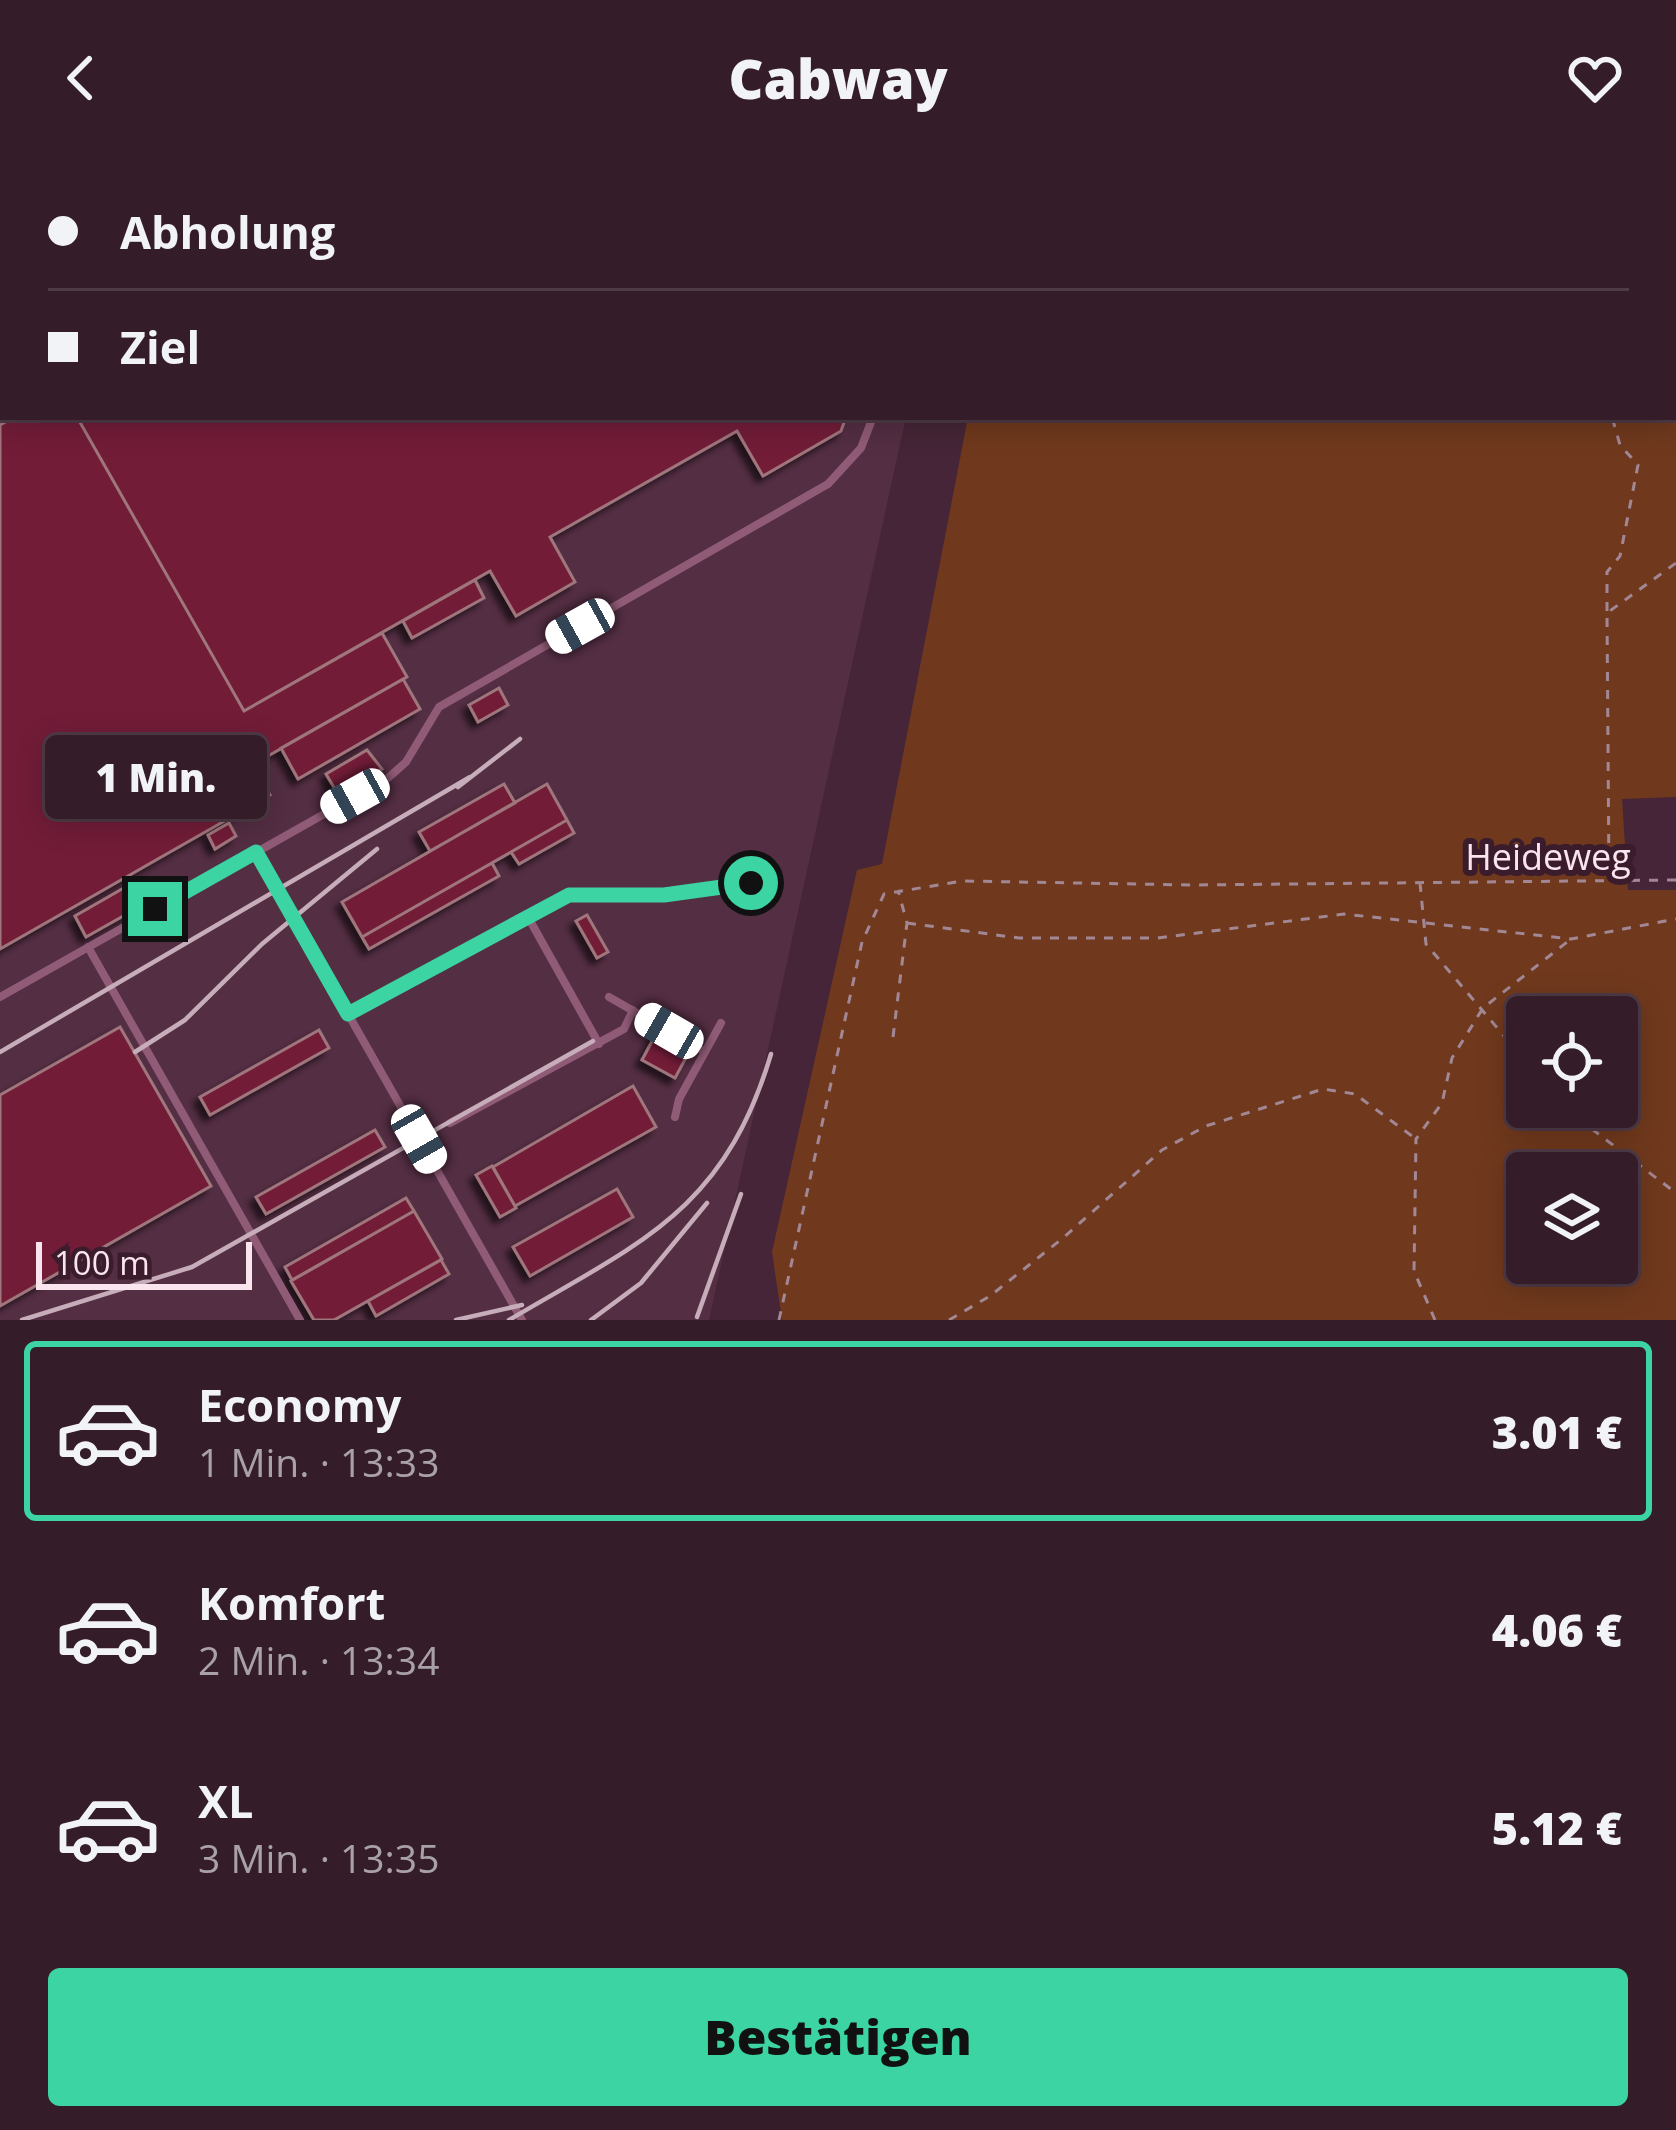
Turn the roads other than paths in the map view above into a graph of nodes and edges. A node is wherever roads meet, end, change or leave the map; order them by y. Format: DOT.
graph roads {
  1 [pos="872,420"];
  2 [pos="256,852"];
  3 [pos="751,883"];
  4 [pos="528,917"];
  5 [pos="88,947"];
  6 [pos="0,997"];
  7 [pos="609,998"];
  8 [pos="633,1010"];
  9 [pos="348,1014"];
  10 [pos="721,1022"];
  11 [pos="599,1044"];
  12 [pos="705,1052"];
  13 [pos="675,1117"];
  14 [pos="450,1124"];
  15 [pos="301,1320"];
  16 [pos="522,1320"];
  1 -- 2 [label="lane"];
  2 -- 5 [label="lane"];
  2 -- 9 [label="lane"];
  3 -- 4 [label="lane"];
  4 -- 9 [label="lane"];
  4 -- 11 [label="lane"];
  5 -- 6 [label="lane"];
  5 -- 15 [label="lane"];
  7 -- 8 [label="lane"];
  8 -- 11 [label="lane"];
  8 -- 12 [label="lane"];
  9 -- 16 [label="lane"];
  10 -- 12 [label="lane"];
  11 -- 14 [label="lane"];
  12 -- 13 [label="lane"];
}
